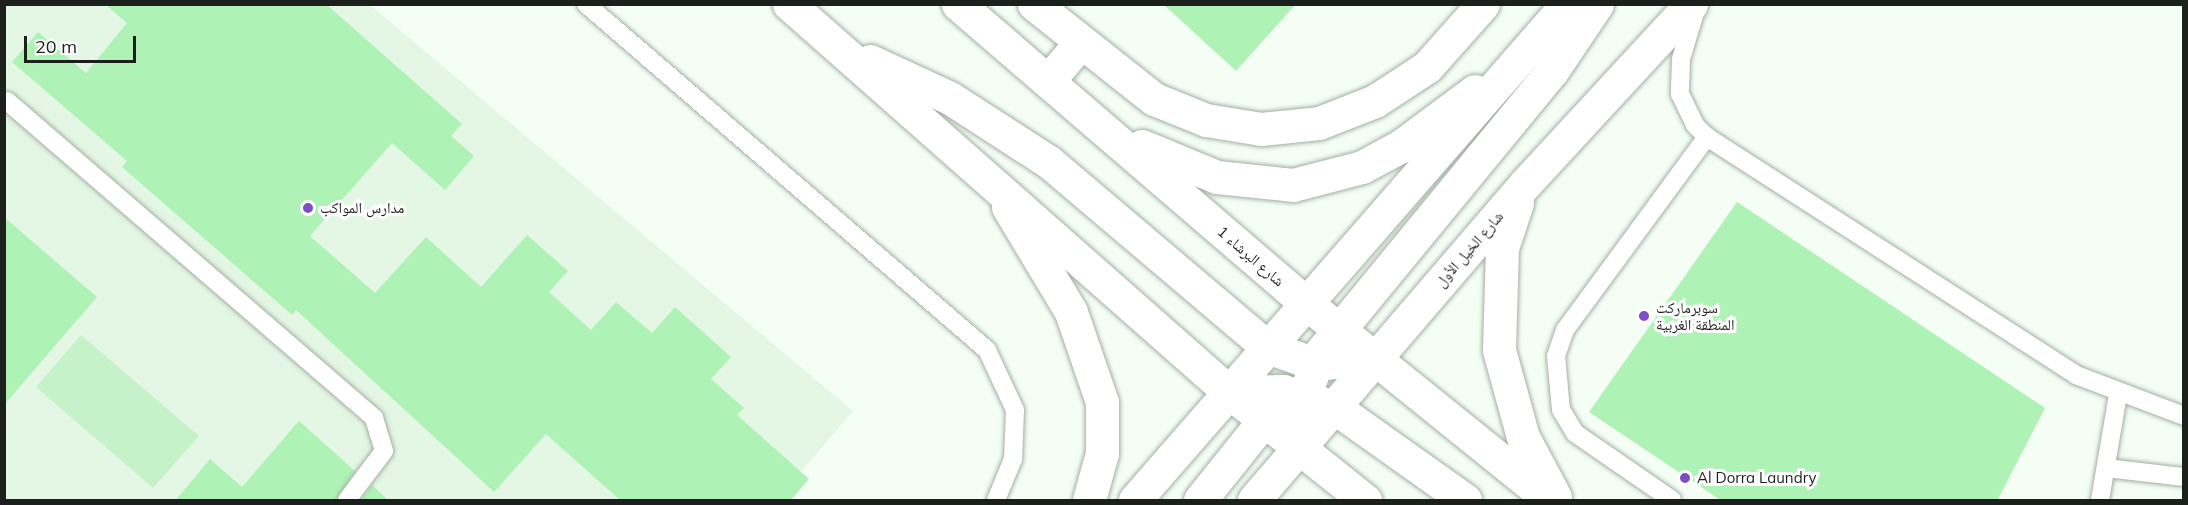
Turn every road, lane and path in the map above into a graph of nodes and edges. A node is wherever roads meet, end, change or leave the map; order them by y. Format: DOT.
graph roads {
  1 [pos="586,4"];
  2 [pos="789,4"];
  3 [pos="958,4"];
  4 [pos="1034,4"];
  5 [pos="1483,4"];
  6 [pos="1567,4"];
  7 [pos="1597,4"];
  8 [pos="1691,4"];
  9 [pos="1697,4"];
  10 [pos="1080,43"];
  11 [pos="841,50"];
  12 [pos="1527,53"];
  13 [pos="1048,81"];
  14 [pos="7,101"];
  15 [pos="1106,130"];
  16 [pos="1707,136"];
  17 [pos="990,177"];
  18 [pos="1525,184"];
  19 [pos="1306,303"];
  20 [pos="1338,329"];
  21 [pos="1293,357"];
  22 [pos="1376,358"];
  23 [pos="1229,392"];
  24 [pos="1293,393"];
  25 [pos="2118,395"];
  26 [pos="1334,407"];
  27 [pos="2184,416"];
  28 [pos="1266,422"];
  29 [pos="1298,448"];
  30 [pos="2106,468"];
  31 [pos="2184,477"];
  32 [pos="347,501"];
  33 [pos="996,501"];
  34 [pos="1089,501"];
  35 [pos="1135,501"];
  36 [pos="1200,501"];
  37 [pos="1254,501"];
  38 [pos="1365,501"];
  39 [pos="1465,501"];
  40 [pos="1550,501"];
  41 [pos="1557,501"];
  42 [pos="1672,501"];
  43 [pos="2100,501"];
  1 -- 33 [label="lane"];
  2 -- 11 [label="main road"];
  3 -- 13 [label="main road, شارع البرشاء 1"];
  4 -- 10 [label="main road"];
  5 -- 10 [label="main road"];
  6 -- 12 [label="main road"];
  7 -- 20 [label="main road"];
  8 -- 18 [label="main road, شارع الخيل الأول"];
  9 -- 16 [label="lane"];
  10 -- 13 [label="main road"];
  11 -- 17 [label="main road"];
  11 -- 21 [label="main road"];
  12 -- 15 [label="main road"];
  12 -- 19 [label="main road"];
  13 -- 15 [label="main road, شارع البرشاء 1"];
  14 -- 32 [label="lane"];
  15 -- 19 [label="main road, شارع البرشاء 1"];
  16 -- 25 [label="lane"];
  16 -- 42 [label="lane"];
  17 -- 23 [label="main road"];
  17 -- 34 [label="main road"];
  18 -- 22 [label="main road, شارع الخيل الأول"];
  18 -- 41 [label="main road"];
  19 -- 20 [label="main road, شارع البرشاء 1"];
  19 -- 21 [label="main road"];
  20 -- 21 [label="main road"];
  20 -- 22 [label="main road, شارع البرشاء 1"];
  21 -- 22 [label="main road"];
  21 -- 23 [label="main road"];
  21 -- 24 [label="main road"];
  22 -- 26 [label="main road, شارع الخيل الأول"];
  22 -- 40 [label="main road, شارع البرشاء 1"];
  23 -- 24 [label="main road"];
  23 -- 28 [label="main road"];
  23 -- 35 [label="main road"];
  24 -- 26 [label="main road"];
  24 -- 28 [label="main road"];
  24 -- 29 [label="main road"];
  25 -- 27 [label="lane"];
  25 -- 30 [label="lane"];
  26 -- 29 [label="main road, شارع الخيل الأول"];
  26 -- 39 [label="main road"];
  28 -- 29 [label="main road"];
  28 -- 36 [label="main road"];
  29 -- 37 [label="main road, شارع الخيل الأول"];
  29 -- 38 [label="main road"];
  30 -- 31 [label="lane"];
  30 -- 43 [label="lane"];
}
